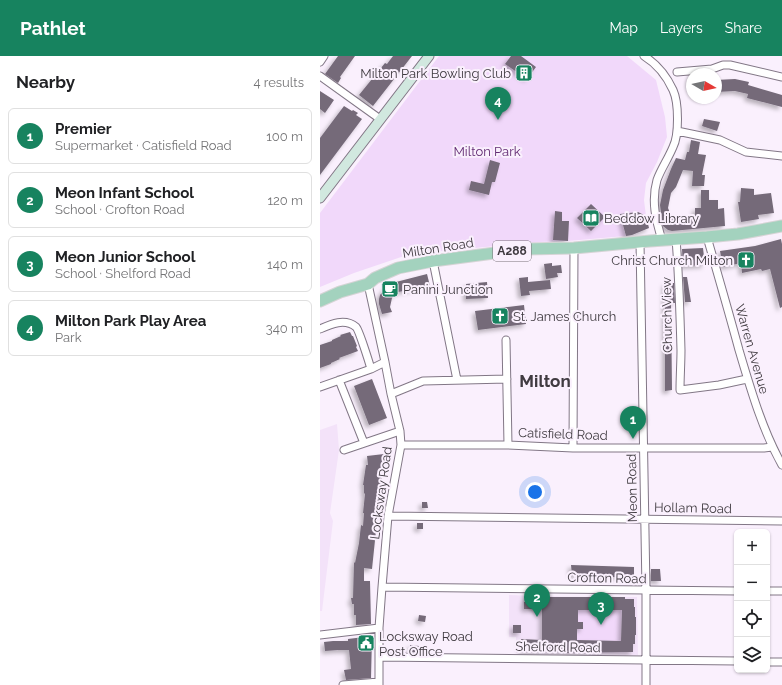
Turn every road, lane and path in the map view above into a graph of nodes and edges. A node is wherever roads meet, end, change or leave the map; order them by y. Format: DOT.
graph roads {
  1 [pos="324,56"];
  2 [pos="429,56"];
  3 [pos="644,56"];
  4 [pos="653,58"];
  5 [pos="320,62"];
  6 [pos="676,72"];
  7 [pos="320,76"];
  8 [pos="782,77"];
  9 [pos="380,119"];
  10 [pos="677,131"];
  11 [pos="782,156"];
  12 [pos="320,198"];
  13 [pos="782,226"];
  14 [pos="708,238"];
  15 [pos="676,239"];
  16 [pos="662,240"];
  17 [pos="640,242"];
  18 [pos="574,248"];
  19 [pos="434,261"];
  20 [pos="368,284"];
  21 [pos="320,301"];
  22 [pos="320,329"];
  23 [pos="506,340"];
  24 [pos="385,362"];
  25 [pos="371,369"];
  26 [pos="506,378"];
  27 [pos="748,379"];
  28 [pos="339,380"];
  29 [pos="457,380"];
  30 [pos="320,387"];
  31 [pos="391,394"];
  32 [pos="400,431"];
  33 [pos="364,443"];
  34 [pos="401,445"];
  35 [pos="508,445"];
  36 [pos="772,447"];
  37 [pos="573,448"];
  38 [pos="643,448"];
  39 [pos="344,450"];
  40 [pos="782,465"];
  41 [pos="388,516"];
  42 [pos="644,520"];
  43 [pos="782,521"];
  44 [pos="382,587"];
  45 [pos="646,590"];
  46 [pos="734,591"];
  47 [pos="770,591"];
  48 [pos="782,592"];
  49 [pos="379,628"];
  50 [pos="320,635"];
  51 [pos="379,657"];
  52 [pos="646,660"];
  53 [pos="734,661"];
  54 [pos="770,662"];
  55 [pos="782,662"];
  56 [pos="378,683"];
  57 [pos="343,685"];
  58 [pos="646,685"];
  1 -- 5 [label="street"];
  2 -- 9 [label="main road"];
  3 -- 4 [label="street"];
  4 -- 10 [label="street"];
  6 -- 8 [label="street"];
  7 -- 9 [label="street"];
  9 -- 12 [label="main road"];
  10 -- 11 [label="street"];
  10 -- 16 [label="street"];
  13 -- 14 [label="main road, Milton Road / A288"];
  14 -- 15 [label="main road, Milton Road / A288"];
  14 -- 27 [label="street, Warren Avenue"];
  15 -- 16 [label="main road, Milton Road / A288"];
  15 -- 27 [label="street, Church View"];
  16 -- 17 [label="main road, Milton Road / A288"];
  17 -- 18 [label="main road, Milton Road / A288"];
  17 -- 38 [label="street, Meon Road"];
  18 -- 19 [label="main road, Milton Road / A288"];
  18 -- 37 [label="street"];
  19 -- 20 [label="main road, Milton Road / A288"];
  19 -- 29 [label="street"];
  20 -- 21 [label="main road, Milton Road / A288"];
  20 -- 24 [label="street, Locksway Road"];
  22 -- 25 [label="street"];
  23 -- 26 [label="street"];
  24 -- 25 [label="street"];
  24 -- 31 [label="street, Locksway Road"];
  25 -- 28 [label="street"];
  26 -- 29 [label="street"];
  26 -- 35 [label="street"];
  27 -- 36 [label="street, Warren Avenue"];
  28 -- 30 [label="street"];
  28 -- 33 [label="street"];
  29 -- 31 [label="street"];
  31 -- 32 [label="street, Locksway Road"];
  32 -- 33 [label="street"];
  32 -- 34 [label="street, Locksway Road"];
  33 -- 39 [label="street"];
  34 -- 35 [label="street, Catisfield Road"];
  34 -- 41 [label="street, Locksway Road"];
  35 -- 37 [label="street, Catisfield Road"];
  36 -- 38 [label="street, Catisfield Road"];
  36 -- 40 [label="street, Warren Avenue"];
  37 -- 38 [label="street, Catisfield Road"];
  38 -- 42 [label="street, Meon Road"];
  41 -- 42 [label="street, Hollam Road"];
  41 -- 44 [label="street, Locksway Road"];
  42 -- 43 [label="street, Hollam Road"];
  42 -- 45 [label="street, Meon Road"];
  44 -- 45 [label="street, Crofton Road"];
  44 -- 49 [label="street, Locksway Road"];
  45 -- 46 [label="street, Crofton Road"];
  45 -- 52 [label="street, Meon Road"];
  47 -- 48 [label="street"];
  49 -- 50 [label="street"];
  49 -- 51 [label="street, Locksway Road"];
  51 -- 52 [label="street, Shelford Road"];
  51 -- 56 [label="street, Locksway Road"];
  52 -- 53 [label="street, Shelford Road"];
  52 -- 58 [label="street, Meon Road"];
  54 -- 55 [label="street"];
  56 -- 57 [label="street"];
}
